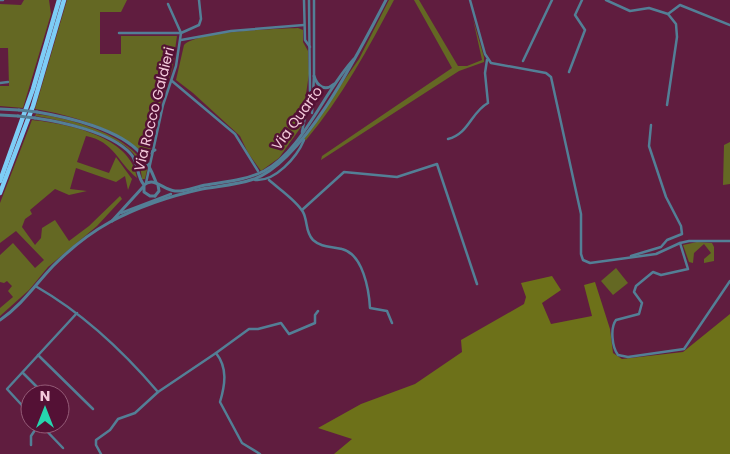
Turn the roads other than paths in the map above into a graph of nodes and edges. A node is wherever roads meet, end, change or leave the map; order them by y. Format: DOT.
graph roads {
  1 [pos="59,0"];
  2 [pos="64,0"];
  3 [pos="199,0"];
  4 [pos="304,0"];
  5 [pos="309,0"];
  6 [pos="314,0"];
  7 [pos="386,0"];
  8 [pos="470,0"];
  9 [pos="552,0"];
  10 [pos="582,0"];
  11 [pos="606,0"];
  12 [pos="168,4"];
  13 [pos="668,14"];
  14 [pos="304,25"];
  15 [pos="730,25"];
  16 [pos="119,33"];
  17 [pos="181,33"];
  18 [pos="181,40"];
  19 [pos="310,47"];
  20 [pos="356,56"];
  21 [pos="488,60"];
  22 [pos="523,61"];
  23 [pos="568,72"];
  24 [pos="314,76"];
  25 [pos="172,81"];
  26 [pos="0,82"];
  27 [pos="8,82"];
  28 [pos="337,82"];
  29 [pos="667,105"];
  30 [pos="0,109"];
  31 [pos="312,113"];
  32 [pos="0,115"];
  33 [pos="651,125"];
  34 [pos="302,132"];
  35 [pos="448,139"];
  36 [pos="304,140"];
  37 [pos="155,150"];
  38 [pos="140,153"];
  39 [pos="151,169"];
  40 [pos="258,171"];
  41 [pos="140,178"];
  42 [pos="253,180"];
  43 [pos="269,180"];
  44 [pos="0,181"];
  45 [pos="157,183"];
  46 [pos="144,185"];
  47 [pos="139,191"];
  48 [pos="0,193"];
  49 [pos="171,194"];
  50 [pos="156,199"];
  51 [pos="302,210"];
  52 [pos="121,213"];
  53 [pos="112,221"];
  54 [pos="730,241"];
  55 [pos="680,243"];
  56 [pos="631,257"];
  57 [pos="730,281"];
  58 [pos="477,284"];
  59 [pos="37,287"];
  60 [pos="318,310"];
  61 [pos="77,313"];
  62 [pos="0,320"];
  63 [pos="392,322"];
  64 [pos="216,353"];
  65 [pos="38,355"];
  66 [pos="22,373"];
  67 [pos="34,384"];
  68 [pos="158,392"];
  69 [pos="20,403"];
  70 [pos="93,409"];
  71 [pos="32,434"];
  72 [pos="49,434"];
  73 [pos="31,445"];
  74 [pos="63,448"];
  75 [pos="101,454"];
  76 [pos="260,454"];
  1 -- 44 [label="highway"];
  2 -- 48 [label="highway"];
  3 -- 17 [label="street, Via Rocco Galdieri"];
  4 -- 14 [label="street"];
  5 -- 19 [label="street"];
  6 -- 24 [label="street"];
  7 -- 20 [label="street, Via Quarto"];
  8 -- 21 [label="street"];
  9 -- 22 [label="street"];
  10 -- 23 [label="street"];
  11 -- 13 [label="street"];
  12 -- 17 [label="street"];
  13 -- 15 [label="street"];
  13 -- 29 [label="street"];
  14 -- 18 [label="street, Via Rocco Galdieri"];
  14 -- 19 [label="street"];
  16 -- 17 [label="street"];
  17 -- 18 [label="street, Via Rocco Galdieri"];
  18 -- 25 [label="street, Via Rocco Galdieri"];
  19 -- 34 [label="street"];
  20 -- 28 [label="street, Via Quarto"];
  20 -- 42 [label="street, Via Quarto"];
  21 -- 35 [label="street"];
  21 -- 56 [label="street"];
  24 -- 28 [label="street"];
  24 -- 31 [label="street"];
  25 -- 37 [label="street, Via Rocco Galdieri"];
  25 -- 40 [label="street"];
  26 -- 27 [label="street"];
  28 -- 34 [label="street, Via Quarto"];
  30 -- 38 [label="street, bridge"];
  32 -- 41 [label="street, bridge"];
  33 -- 56 [label="street"];
  34 -- 45 [label="street, Via Quarto"];
  36 -- 42 [label="street"];
  37 -- 38 [label="street"];
  37 -- 39 [label="street, Via Rocco Galdieri"];
  38 -- 39 [label="street"];
  39 -- 45 [label="street"];
  39 -- 46 [label="street, Via Rocco Galdieri"];
  41 -- 46 [label="street"];
  41 -- 47 [label="street"];
  42 -- 50 [label="street, Via Quarto"];
  43 -- 51 [label="street"];
  45 -- 46 [label="street, Via Quarto"];
  45 -- 50 [label="street"];
  46 -- 47 [label="street"];
  46 -- 50 [label="street"];
  47 -- 52 [label="street"];
  49 -- 50 [label="street"];
  50 -- 52 [label="street"];
  50 -- 53 [label="street, Via Quarto"];
  51 -- 58 [label="street"];
  51 -- 63 [label="street"];
  52 -- 53 [label="street"];
  53 -- 59 [label="street"];
  54 -- 55 [label="street"];
  55 -- 56 [label="street"];
  55 -- 57 [label="street"];
  59 -- 61 [label="street"];
  59 -- 62 [label="street"];
  60 -- 64 [label="street"];
  61 -- 65 [label="street"];
  61 -- 68 [label="street"];
  64 -- 68 [label="street"];
  64 -- 76 [label="street"];
  65 -- 66 [label="street"];
  65 -- 70 [label="street"];
  66 -- 67 [label="street"];
  66 -- 69 [label="street"];
  68 -- 75 [label="street"];
  71 -- 73 [label="street"];
  72 -- 74 [label="street"];
}
